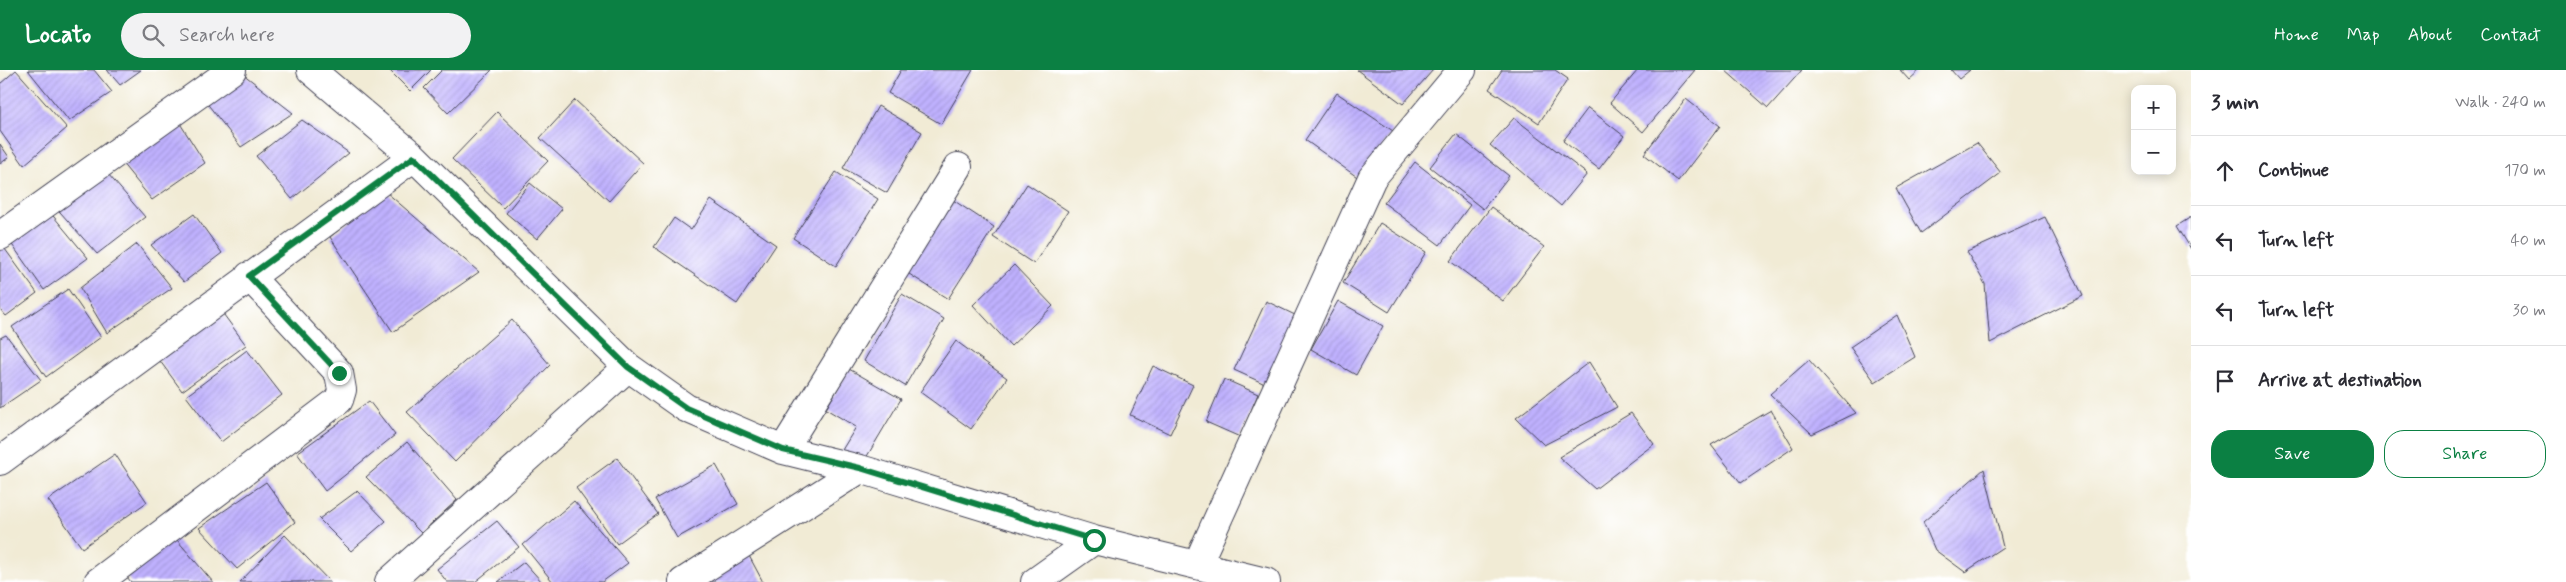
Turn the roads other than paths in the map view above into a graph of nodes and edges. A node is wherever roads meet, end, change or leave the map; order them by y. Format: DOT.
graph roads {
  1 [pos="232,70"];
  2 [pos="311,70"];
  3 [pos="1462,70"];
  4 [pos="414,157"];
  5 [pos="958,167"];
  6 [pos="0,236"];
  7 [pos="249,276"];
  8 [pos="628,367"];
  9 [pos="783,450"];
  10 [pos="0,462"];
  11 [pos="860,468"];
  12 [pos="1094,540"];
  13 [pos="1197,565"];
  14 [pos="98,582"];
  15 [pos="389,582"];
  16 [pos="683,582"];
  17 [pos="1034,582"];
  18 [pos="1266,582"];
  1 -- 6 [label="street"];
  2 -- 4 [label="street"];
  3 -- 13 [label="street"];
  4 -- 7 [label="street"];
  4 -- 8 [label="street"];
  5 -- 9 [label="street"];
  7 -- 10 [label="street"];
  7 -- 14 [label="street"];
  8 -- 9 [label="street"];
  8 -- 15 [label="street"];
  9 -- 11 [label="street"];
  11 -- 12 [label="street"];
  11 -- 16 [label="street"];
  12 -- 13 [label="street"];
  12 -- 17 [label="street"];
  13 -- 18 [label="street"];
}
